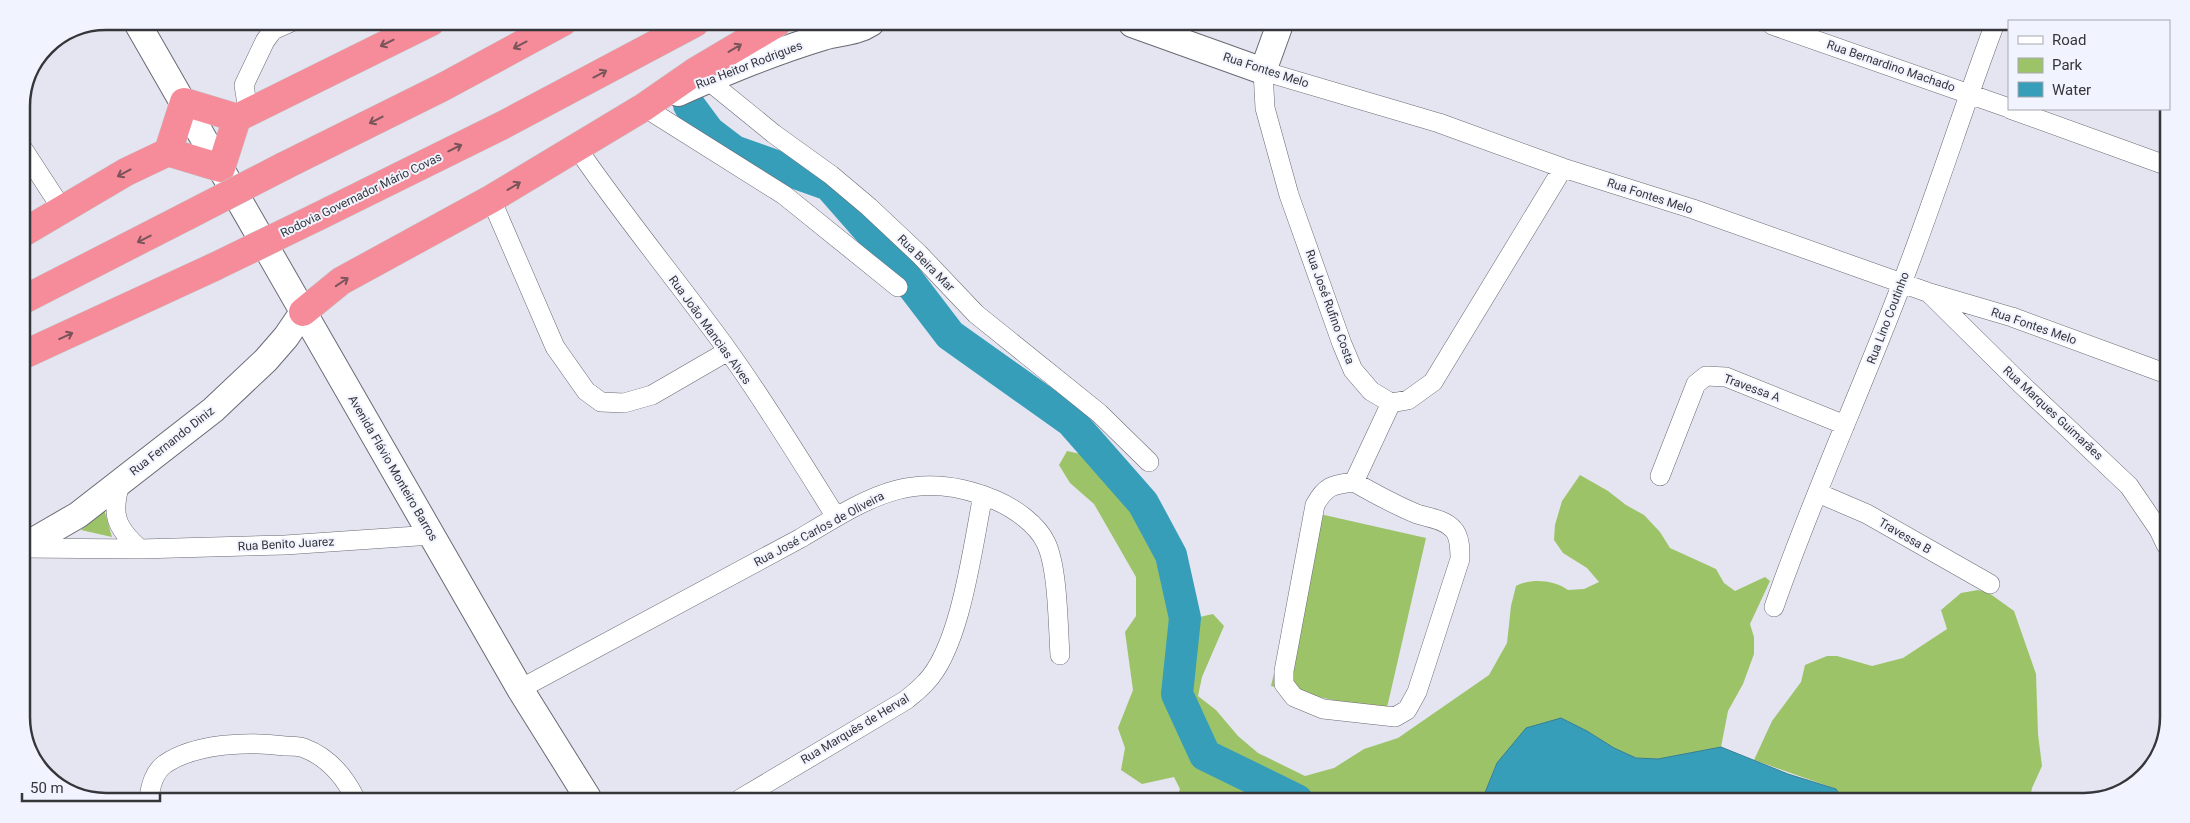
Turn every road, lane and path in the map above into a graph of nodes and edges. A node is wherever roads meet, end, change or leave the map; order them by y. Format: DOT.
graph roads {
  1 [pos="141,30"];
  2 [pos="270,30"];
  3 [pos="415,30"];
  4 [pos="548,30"];
  5 [pos="682,30"];
  6 [pos="766,30"];
  7 [pos="856,30"];
  8 [pos="1149,30"];
  9 [pos="1278,30"];
  10 [pos="1786,30"];
  11 [pos="1992,30"];
  12 [pos="1263,71"];
  13 [pos="676,89"];
  14 [pos="1968,94"];
  15 [pos="184,102"];
  16 [pos="2008,107"];
  17 [pos="2015,110"];
  18 [pos="242,114"];
  19 [pos="578,148"];
  20 [pos="168,152"];
  21 [pos="30,160"];
  22 [pos="2160,163"];
  23 [pos="221,168"];
  24 [pos="1563,168"];
  25 [pos="491,199"];
  26 [pos="62,209"];
  27 [pos="30,229"];
  28 [pos="1903,282"];
  29 [pos="898,287"];
  30 [pos="1927,292"];
  31 [pos="30,296"];
  32 [pos="304,312"];
  33 [pos="30,352"];
  34 [pos="728,352"];
  35 [pos="2160,371"];
  36 [pos="1392,404"];
  37 [pos="1845,424"];
  38 [pos="1149,462"];
  39 [pos="1660,476"];
  40 [pos="121,480"];
  41 [pos="1354,482"];
  42 [pos="1818,493"];
  43 [pos="983,495"];
  44 [pos="836,517"];
  45 [pos="2160,532"];
  46 [pos="432,535"];
  47 [pos="30,543"];
  48 [pos="30,548"];
  49 [pos="140,549"];
  50 [pos="1990,584"];
  51 [pos="1774,607"];
  52 [pos="1060,655"];
  53 [pos="520,689"];
  54 [pos="150,793"];
  55 [pos="353,793"];
  56 [pos="585,793"];
  57 [pos="750,793"];
  1 -- 15 [label="street, Avenida Flávio Monteiro Barros"];
  2 -- 18 [label="street"];
  3 -- 18 [label="highway, one-way"];
  4 -- 31 [label="highway, one-way, bridge"];
  33 -- 5 [label="highway, Rodovia Governador Mário Covas, one-way, bridge"];
  13 -- 6 [label="highway, one-way"];
  7 -- 13 [label="street, Rua Heitor Rodrigues"];
  8 -- 12 [label="street, Rua Fontes Melo"];
  9 -- 12 [label="street, Rua José Rufino Costa"];
  10 -- 14 [label="street, Rua Bernardino Machado"];
  11 -- 14 [label="street, Rua Lino Coutinho"];
  12 -- 24 [label="street, Rua Fontes Melo"];
  12 -- 36 [label="street, Rua José Rufino Costa"];
  13 -- 19 [label="highway"];
  13 -- 29 [label="street"];
  13 -- 38 [label="street, Rua Beira Mar"];
  14 -- 16 [label="street, Rua Bernardino Machado"];
  14 -- 28 [label="street, Rua Lino Coutinho"];
  15 -- 18 [label="highway"];
  15 -- 20 [label="highway"];
  15 -- 23 [label="street, Avenida Flávio Monteiro Barros"];
  17 -- 22 [label="street, Rua Bernardino Machado"];
  18 -- 23 [label="highway"];
  25 -- 19 [label="highway, one-way"];
  19 -- 34 [label="street, Rua João Mancias Alves"];
  20 -- 23 [label="highway"];
  20 -- 26 [label="highway, one-way"];
  21 -- 26 [label="street"];
  23 -- 32 [label="street, Avenida Flávio Monteiro Barros"];
  24 -- 28 [label="street, Rua Fontes Melo"];
  24 -- 36 [label="street"];
  32 -- 25 [label="highway, one-way"];
  25 -- 34 [label="street"];
  26 -- 27 [label="highway"];
  28 -- 30 [label="street, Rua Fontes Melo"];
  28 -- 37 [label="street, Rua Lino Coutinho"];
  30 -- 35 [label="street, Rua Fontes Melo"];
  30 -- 45 [label="street, Rua Marques Guimarães"];
  32 -- 40 [label="street, Rua Fernando Diniz"];
  32 -- 46 [label="street, Avenida Flávio Monteiro Barros"];
  34 -- 44 [label="street, Rua João Mancias Alves"];
  36 -- 41 [label="street"];
  37 -- 39 [label="street, Travessa A"];
  37 -- 42 [label="street, Rua Lino Coutinho"];
  40 -- 47 [label="street, Rua Fernando Diniz"];
  40 -- 49 [label="street"];
  41 -- 41 [label="street"];
  42 -- 50 [label="street, Travessa B"];
  42 -- 51 [label="street, Rua Lino Coutinho"];
  43 -- 44 [label="street, Rua José Carlos de Oliveira"];
  43 -- 52 [label="street, Rua José Carlos de Oliveira"];
  43 -- 57 [label="street, Rua Marquês de Herval"];
  44 -- 53 [label="street, Rua José Carlos de Oliveira"];
  46 -- 49 [label="street, Rua Benito Juarez"];
  46 -- 53 [label="street, Avenida Flávio Monteiro Barros"];
  48 -- 49 [label="street, Rua Benito Juarez"];
  53 -- 56 [label="street, Avenida Flávio Monteiro Barros"];
  54 -- 55 [label="street"];
}
